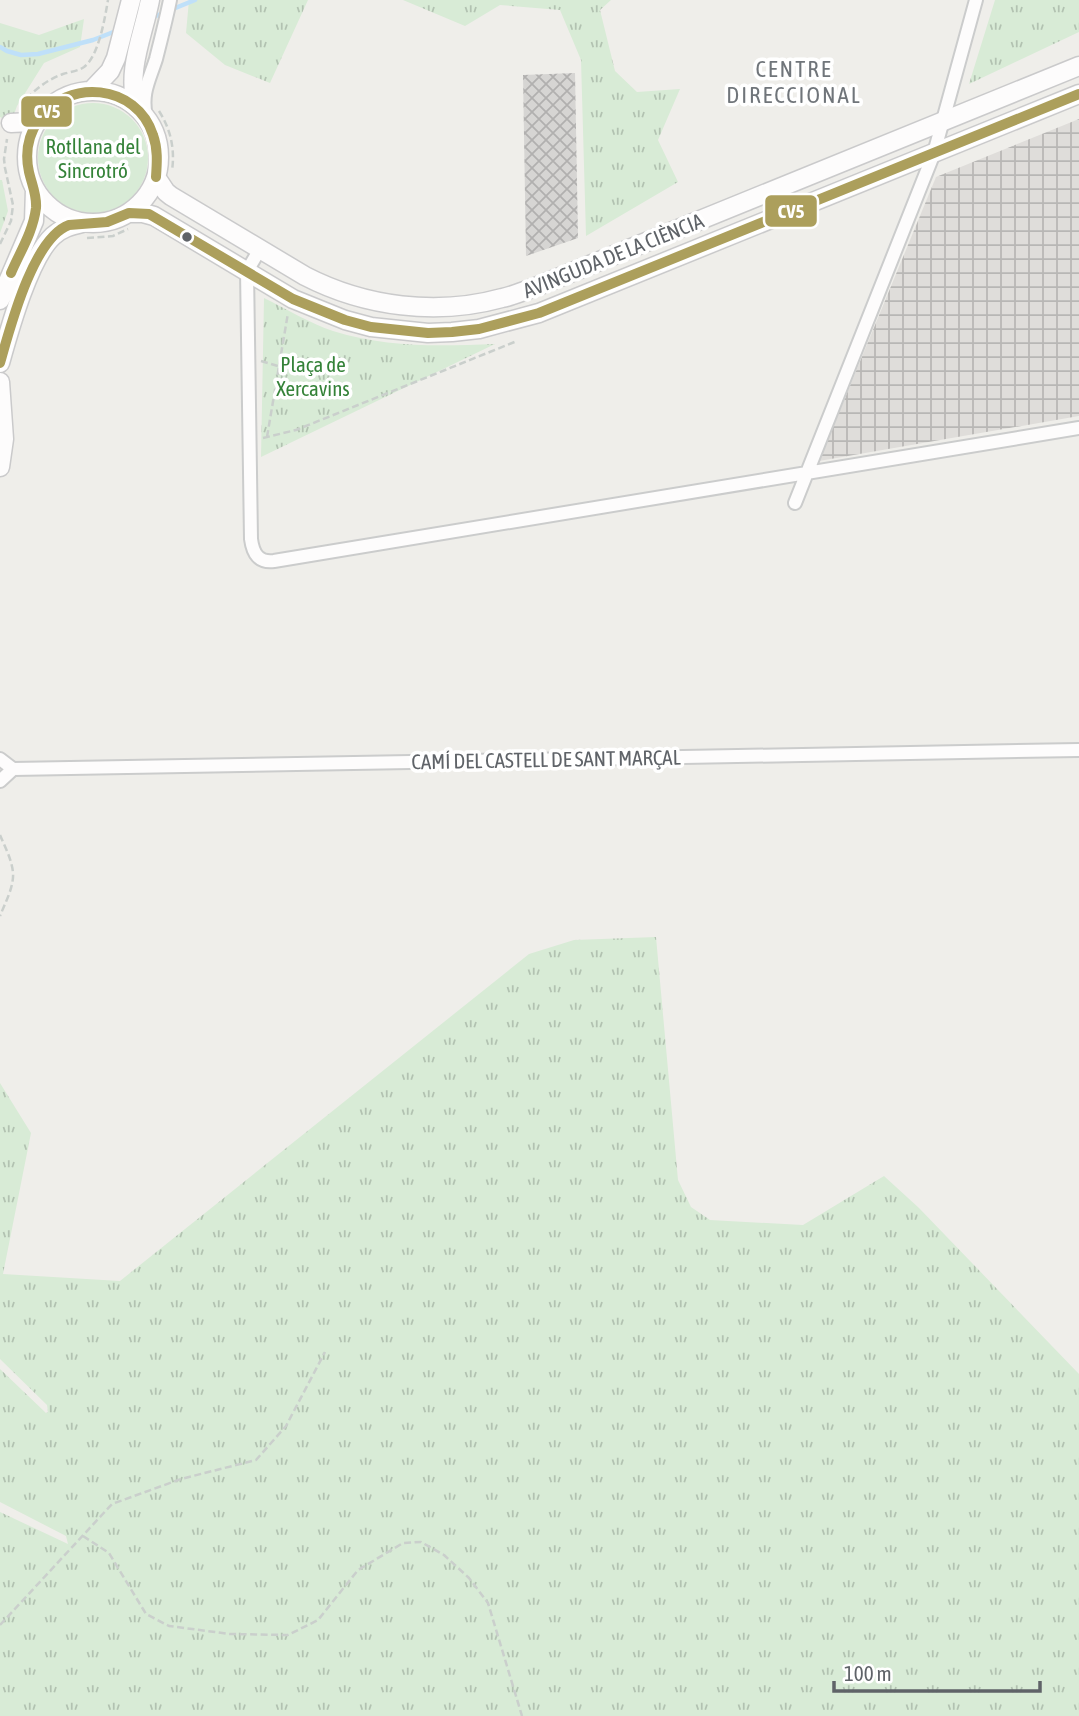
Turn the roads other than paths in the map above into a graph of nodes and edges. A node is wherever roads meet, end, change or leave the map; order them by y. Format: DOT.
graph roads {
  1 [pos="131,0"];
  2 [pos="150,0"];
  3 [pos="170,0"];
  4 [pos="975,0"];
  5 [pos="1079,66"];
  6 [pos="91,91"];
  7 [pos="1079,94"];
  8 [pos="146,110"];
  9 [pos="40,118"];
  10 [pos="9,121"];
  11 [pos="942,122"];
  12 [pos="28,146"];
  13 [pos="934,153"];
  14 [pos="164,175"];
  15 [pos="35,189"];
  16 [pos="131,220"];
  17 [pos="84,231"];
  18 [pos="260,249"];
  19 [pos="247,271"];
  20 [pos="0,300"];
  21 [pos="0,363"];
  22 [pos="0,382"];
  23 [pos="1079,428"];
  24 [pos="0,467"];
  25 [pos="807,473"];
  26 [pos="795,503"];
  27 [pos="1079,750"];
  28 [pos="0,759"];
  29 [pos="13,769"];
  30 [pos="0,781"];
  1 -- 6 [label="street"];
  2 -- 8 [label="street"];
  3 -- 8 [label="street"];
  4 -- 11 [label="street"];
  5 -- 11 [label="street, AVINGUDA DE LA CIÈNCIA"];
  6 -- 8 [label="street"];
  6 -- 9 [label="street"];
  7 -- 13 [label="street, AVINGUDA DE LA CIÈNCIA"];
  8 -- 14 [label="street"];
  9 -- 10 [label="street"];
  9 -- 12 [label="street"];
  10 -- 12 [label="street"];
  11 -- 13 [label="street"];
  11 -- 18 [label="street, AVINGUDA DE LA CIÈNCIA"];
  12 -- 15 [label="street"];
  13 -- 19 [label="street, AVINGUDA DE LA CIÈNCIA"];
  13 -- 25 [label="street"];
  14 -- 16 [label="street"];
  14 -- 18 [label="street, AVINGUDA DE LA CIÈNCIA"];
  15 -- 17 [label="street"];
  15 -- 20 [label="street"];
  16 -- 17 [label="street"];
  16 -- 19 [label="street, AVINGUDA DE LA CIÈNCIA"];
  17 -- 21 [label="street"];
  18 -- 19 [label="street"];
  19 -- 25 [label="street"];
  22 -- 24 [label="street"];
  23 -- 25 [label="street"];
  25 -- 26 [label="street"];
  27 -- 29 [label="street, CAMÍ DEL CASTELL DE SANT MARÇAL"];
  28 -- 29 [label="street"];
  29 -- 30 [label="street"];
}
